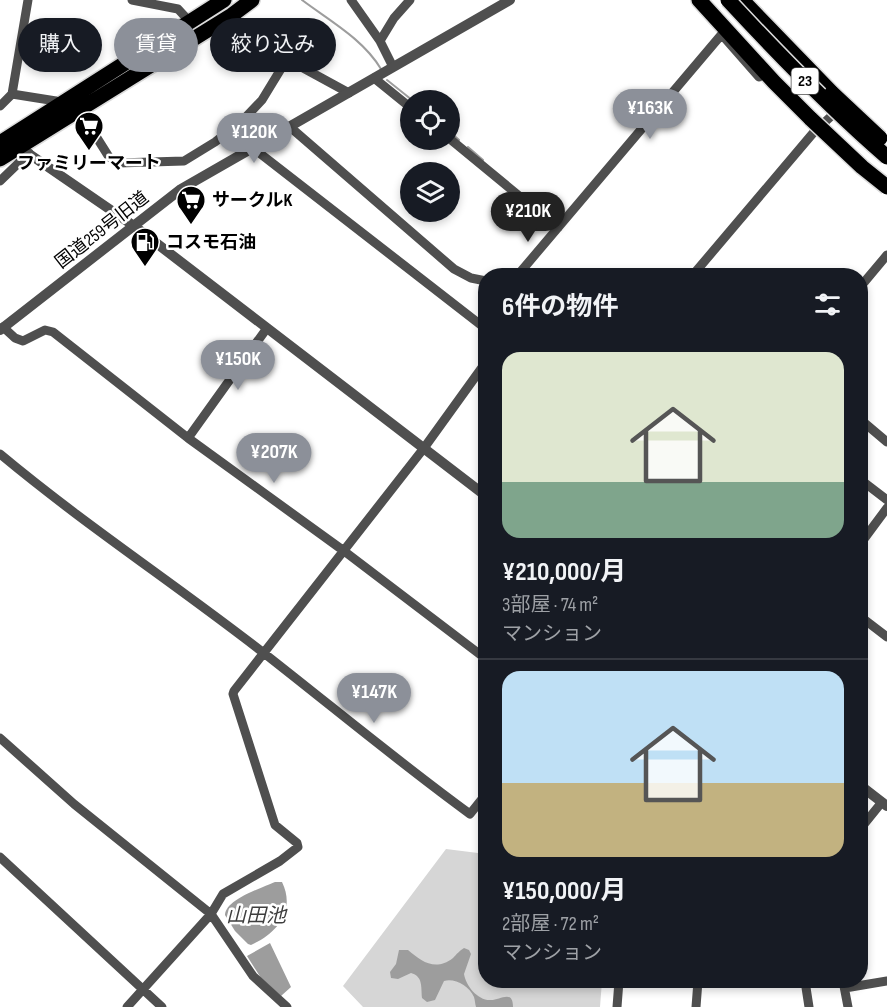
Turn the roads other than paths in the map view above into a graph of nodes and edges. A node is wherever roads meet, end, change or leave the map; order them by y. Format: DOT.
graph roads {
  1 [pos="28,0"];
  2 [pos="132,0"];
  3 [pos="224,0"];
  4 [pos="252,0"];
  5 [pos="351,0"];
  6 [pos="410,0"];
  7 [pos="510,0"];
  8 [pos="699,0"];
  9 [pos="728,0"];
  10 [pos="163,3"];
  11 [pos="745,4"];
  12 [pos="232,15"];
  13 [pos="186,18"];
  14 [pos="196,18"];
  15 [pos="235,18"];
  16 [pos="721,30"];
  17 [pos="380,41"];
  18 [pos="393,67"];
  19 [pos="114,71"];
  20 [pos="279,72"];
  21 [pos="311,72"];
  22 [pos="374,78"];
  23 [pos="349,93"];
  24 [pos="12,94"];
  25 [pos="400,99"];
  26 [pos="849,100"];
  27 [pos="0,106"];
  28 [pos="82,106"];
  29 [pos="59,107"];
  30 [pos="813,125"];
  31 [pos="290,128"];
  32 [pos="887,135"];
  33 [pos="11,143"];
  34 [pos="887,145"];
  35 [pos="460,147"];
  36 [pos="253,148"];
  37 [pos="887,157"];
  38 [pos="0,159"];
  39 [pos="0,181"];
  40 [pos="887,187"];
  41 [pos="887,196"];
  42 [pos="134,226"];
  43 [pos="558,228"];
  44 [pos="887,255"];
  45 [pos="524,268"];
  46 [pos="698,268"];
  47 [pos="868,278"];
  48 [pos="478,279"];
  49 [pos="478,323"];
  50 [pos="267,328"];
  51 [pos="2,329"];
  52 [pos="478,373"];
  53 [pos="868,426"];
  54 [pos="188,438"];
  55 [pos="887,442"];
  56 [pos="424,448"];
  57 [pos="0,454"];
  58 [pos="868,485"];
  59 [pos="478,490"];
  60 [pos="887,500"];
  61 [pos="887,508"];
  62 [pos="868,534"];
  63 [pos="344,551"];
  64 [pos="868,622"];
  65 [pos="887,637"];
  66 [pos="478,653"];
  67 [pos="265,654"];
  68 [pos="0,738"];
  69 [pos="868,791"];
  70 [pos="478,804"];
  71 [pos="884,804"];
  72 [pos="868,821"];
  73 [pos="0,857"];
  74 [pos="211,914"];
  75 [pos="887,981"];
  76 [pos="868,982"];
  77 [pos="618,988"];
  78 [pos="698,988"];
  79 [pos="806,988"];
  80 [pos="845,988"];
  81 [pos="143,990"];
  82 [pos="127,1007"];
  83 [pos="162,1007"];
  84 [pos="287,1007"];
  85 [pos="617,1007"];
  86 [pos="696,1007"];
  87 [pos="809,1007"];
  88 [pos="848,1007"];
  1 -- 24 [label="street"];
  2 -- 10 [label="street"];
  3 -- 14 [label="highway"];
  4 -- 12 [label="highway"];
  5 -- 17 [label="street"];
  6 -- 17 [label="street"];
  7 -- 18 [label="street, 国道259号旧道"];
  8 -- 16 [label="highway, 23"];
  9 -- 37 [label="highway, 23, bridge"];
  10 -- 13 [label="street"];
  11 -- 26 [label="street"];
  11 -- 34 [label="highway, 23, bridge"];
  12 -- 15 [label="street"];
  12 -- 28 [label="highway"];
  16 -- 30 [label="highway, 23"];
  16 -- 43 [label="street"];
  17 -- 18 [label="street"];
  18 -- 22 [label="street, 国道259号旧道"];
  19 -- 29 [label="highway"];
  20 -- 28 [label="street"];
  21 -- 23 [label="street"];
  22 -- 23 [label="street, 国道259号旧道"];
  22 -- 25 [label="street"];
  23 -- 31 [label="street, 国道259号旧道"];
  24 -- 27 [label="street"];
  24 -- 29 [label="street"];
  26 -- 30 [label="street"];
  26 -- 32 [label="street"];
  28 -- 33 [label="highway"];
  29 -- 33 [label="highway"];
  30 -- 40 [label="highway, 23, bridge"];
  30 -- 41 [label="street"];
  30 -- 46 [label="street"];
  31 -- 36 [label="street, 国道259号旧道"];
  31 -- 48 [label="street"];
  33 -- 38 [label="highway"];
  33 -- 39 [label="street"];
  33 -- 42 [label="street"];
  35 -- 43 [label="street"];
  36 -- 42 [label="street, 国道259号旧道"];
  36 -- 49 [label="street"];
  42 -- 50 [label="street"];
  42 -- 51 [label="street, 国道259号旧道"];
  43 -- 45 [label="street"];
  44 -- 47 [label="street"];
  50 -- 54 [label="street"];
  50 -- 56 [label="street"];
  51 -- 54 [label="street"];
  52 -- 56 [label="street"];
  53 -- 55 [label="street"];
  54 -- 63 [label="street"];
  56 -- 59 [label="street"];
  56 -- 63 [label="street"];
  57 -- 67 [label="street"];
  58 -- 60 [label="street"];
  61 -- 62 [label="street"];
  63 -- 66 [label="street"];
  63 -- 67 [label="street"];
  64 -- 65 [label="street"];
  67 -- 70 [label="street"];
  67 -- 74 [label="street"];
  68 -- 74 [label="street"];
  69 -- 71 [label="street"];
  71 -- 72 [label="street"];
  73 -- 81 [label="street"];
  74 -- 81 [label="street"];
  74 -- 84 [label="street"];
  75 -- 76 [label="street"];
  77 -- 85 [label="street"];
  78 -- 86 [label="street"];
  79 -- 87 [label="street"];
  80 -- 88 [label="street"];
  81 -- 82 [label="street"];
  81 -- 83 [label="street"];
}
